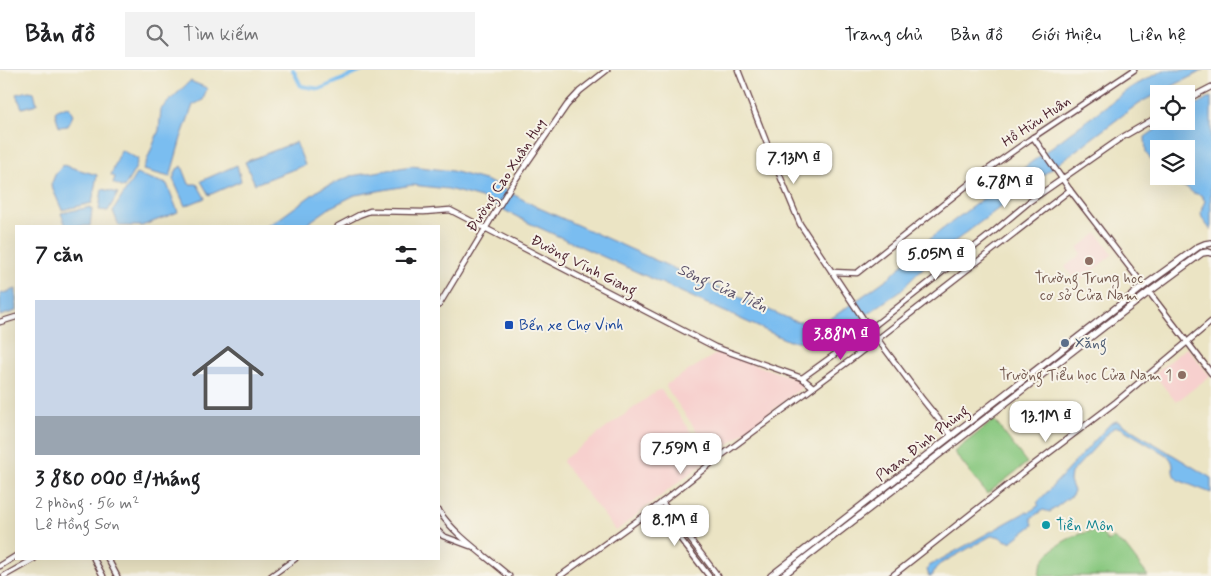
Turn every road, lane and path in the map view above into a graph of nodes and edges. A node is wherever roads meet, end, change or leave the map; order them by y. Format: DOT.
graph roads {
  1 [pos="608,70"];
  2 [pos="738,70"];
  3 [pos="1134,70"];
  4 [pos="1211,87"];
  5 [pos="1195,95"];
  6 [pos="1150,121"];
  7 [pos="1033,136"];
  8 [pos="1061,177"];
  9 [pos="1070,190"];
  10 [pos="340,225"];
  11 [pos="486,229"];
  12 [pos="1211,244"];
  13 [pos="1211,253"];
  14 [pos="832,272"];
  15 [pos="1144,286"];
  16 [pos="1149,292"];
  17 [pos="440,303"];
  18 [pos="15,318"];
  19 [pos="0,322"];
  20 [pos="1211,322"];
  21 [pos="870,329"];
  22 [pos="878,339"];
  23 [pos="1187,342"];
  24 [pos="1211,373"];
  25 [pos="802,378"];
  26 [pos="812,387"];
  27 [pos="952,436"];
  28 [pos="662,502"];
  29 [pos="656,507"];
  30 [pos="440,512"];
  31 [pos="440,533"];
  32 [pos="690,539"];
  33 [pos="684,544"];
  34 [pos="474,547"];
  35 [pos="15,557"];
  36 [pos="32,560"];
  37 [pos="95,560"];
  38 [pos="109,560"];
  39 [pos="294,560"];
  40 [pos="0,566"];
  41 [pos="4,576"];
  42 [pos="103,576"];
  43 [pos="117,576"];
  44 [pos="271,576"];
  45 [pos="509,576"];
  46 [pos="560,576"];
  47 [pos="709,576"];
  48 [pos="718,576"];
  49 [pos="771,576"];
  50 [pos="782,576"];
  51 [pos="892,576"];
  1 -- 11 [label="street, Đường Cao Xuân Huy"];
  2 -- 14 [label="street"];
  3 -- 7 [label="street, Hồ Hữu Huân"];
  4 -- 5 [label="street"];
  6 -- 8 [label="street"];
  7 -- 8 [label="street"];
  7 -- 14 [label="street, Hồ Hữu Huân"];
  8 -- 9 [label="street"];
  8 -- 21 [label="street"];
  9 -- 15 [label="street"];
  9 -- 22 [label="street"];
  10 -- 11 [label="street, Đường Vĩnh Giang"];
  11 -- 17 [label="street, Đường Cao Xuân Huy"];
  11 -- 25 [label="street, Đường Vĩnh Giang"];
  12 -- 15 [label="highway, Phan Đình Phùng"];
  13 -- 16 [label="highway, Phan Đình Phùng"];
  14 -- 21 [label="street"];
  15 -- 27 [label="highway, Phan Đình Phùng"];
  16 -- 23 [label="street"];
  16 -- 50 [label="highway, Phan Đình Phùng"];
  18 -- 19 [label="street"];
  20 -- 23 [label="street"];
  21 -- 22 [label="street"];
  21 -- 25 [label="street"];
  22 -- 26 [label="street"];
  22 -- 27 [label="street"];
  23 -- 24 [label="street"];
  23 -- 51 [label="street"];
  25 -- 26 [label="street, Đường Vĩnh Giang"];
  26 -- 28 [label="street"];
  27 -- 49 [label="highway, Phan Đình Phùng"];
  28 -- 29 [label="street"];
  28 -- 32 [label="street"];
  29 -- 33 [label="street"];
  29 -- 46 [label="street"];
  30 -- 34 [label="street"];
  31 -- 34 [label="street"];
  32 -- 33 [label="street"];
  32 -- 48 [label="street"];
  33 -- 47 [label="street"];
  34 -- 45 [label="street"];
  35 -- 40 [label="street"];
  36 -- 41 [label="street"];
  37 -- 42 [label="street"];
  38 -- 43 [label="street"];
  39 -- 44 [label="street"];
}
